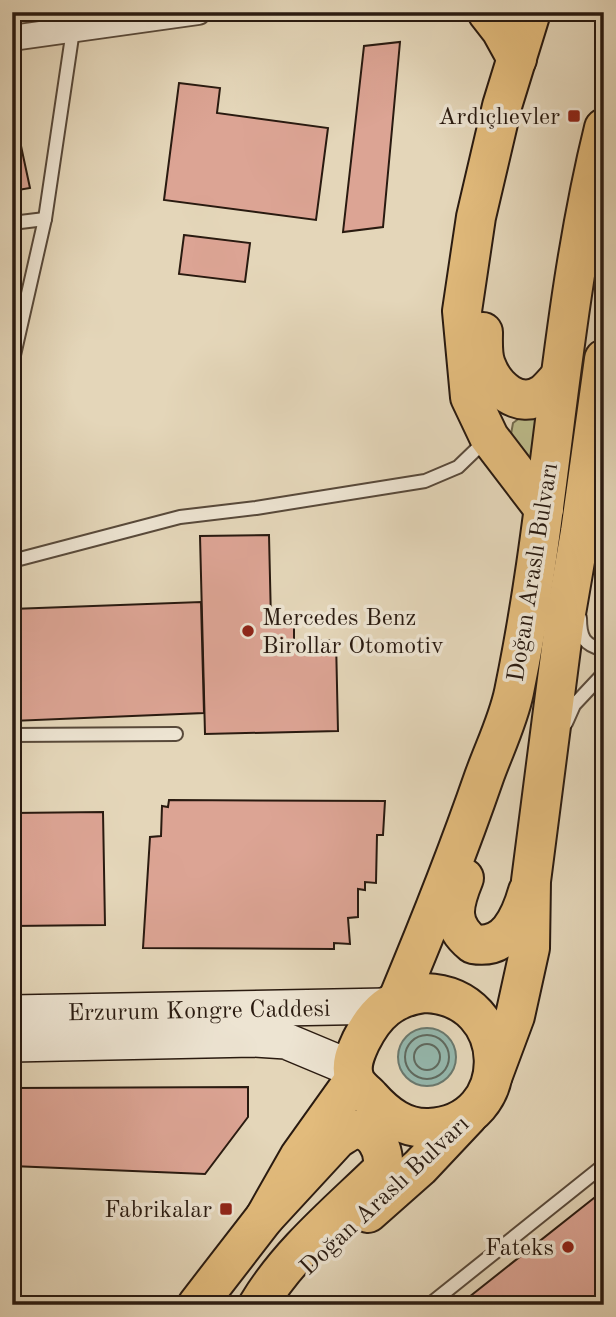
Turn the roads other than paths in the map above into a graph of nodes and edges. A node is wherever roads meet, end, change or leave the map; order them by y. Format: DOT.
graph roads {
  1 [pos="198,12"];
  2 [pos="488,12"];
  3 [pos="528,15"];
  4 [pos="73,30"];
  5 [pos="12,38"];
  6 [pos="517,59"];
  7 [pos="604,128"];
  8 [pos="45,219"];
  9 [pos="12,223"];
  10 [pos="604,359"];
  11 [pos="12,364"];
  12 [pos="544,389"];
  13 [pos="488,437"];
  14 [pos="544,509"];
  15 [pos="580,533"];
  16 [pos="12,561"];
  17 [pos="604,650"];
  18 [pos="604,673"];
  19 [pos="513,695"];
  20 [pos="176,733"];
  21 [pos="12,735"];
  22 [pos="546,768"];
  23 [pos="531,881"];
  24 [pos="392,1002"];
  25 [pos="12,1013"];
  26 [pos="12,1044"];
  27 [pos="353,1074"];
  28 [pos="493,1075"];
  29 [pos="473,1110"];
  30 [pos="604,1165"];
  31 [pos="265,1217"];
  32 [pos="197,1305"];
  33 [pos="259,1305"];
  34 [pos="429,1305"];
  1 -- 4 [label="street"];
  2 -- 6 [label="main road"];
  3 -- 6 [label="main road"];
  3 -- 12 [label="main road"];
  4 -- 5 [label="street"];
  4 -- 8 [label="lane"];
  6 -- 13 [label="main road"];
  7 -- 12 [label="main road, Doğan Araslı Bulvarı"];
  8 -- 9 [label="lane"];
  8 -- 11 [label="lane"];
  10 -- 15 [label="main road, Doğan Araslı Bulvarı"];
  12 -- 13 [label="main road"];
  12 -- 14 [label="main road, Doğan Araslı Bulvarı"];
  13 -- 14 [label="main road"];
  13 -- 16 [label="lane"];
  14 -- 19 [label="main road, Doğan Araslı Bulvarı"];
  15 -- 17 [label="lane"];
  15 -- 22 [label="main road, Doğan Araslı Bulvarı"];
  18 -- 22 [label="lane"];
  19 -- 23 [label="main road"];
  19 -- 24 [label="main road, Doğan Araslı Bulvarı"];
  20 -- 21 [label="lane"];
  22 -- 23 [label="main road, Doğan Araslı Bulvarı"];
  23 -- 28 [label="main road, Doğan Araslı Bulvarı"];
  24 -- 25 [label="main road, Erzurum Kongre Caddesi"];
  24 -- 27 [label="main road"];
  24 -- 28 [label="main road"];
  26 -- 27 [label="main road, Erzurum Kongre Caddesi"];
  27 -- 29 [label="main road"];
  27 -- 31 [label="main road"];
  28 -- 29 [label="main road"];
  29 -- 33 [label="main road, Doğan Araslı Bulvarı"];
  30 -- 34 [label="lane"];
  31 -- 32 [label="main road"];
  31 -- 33 [label="main road"];
}
